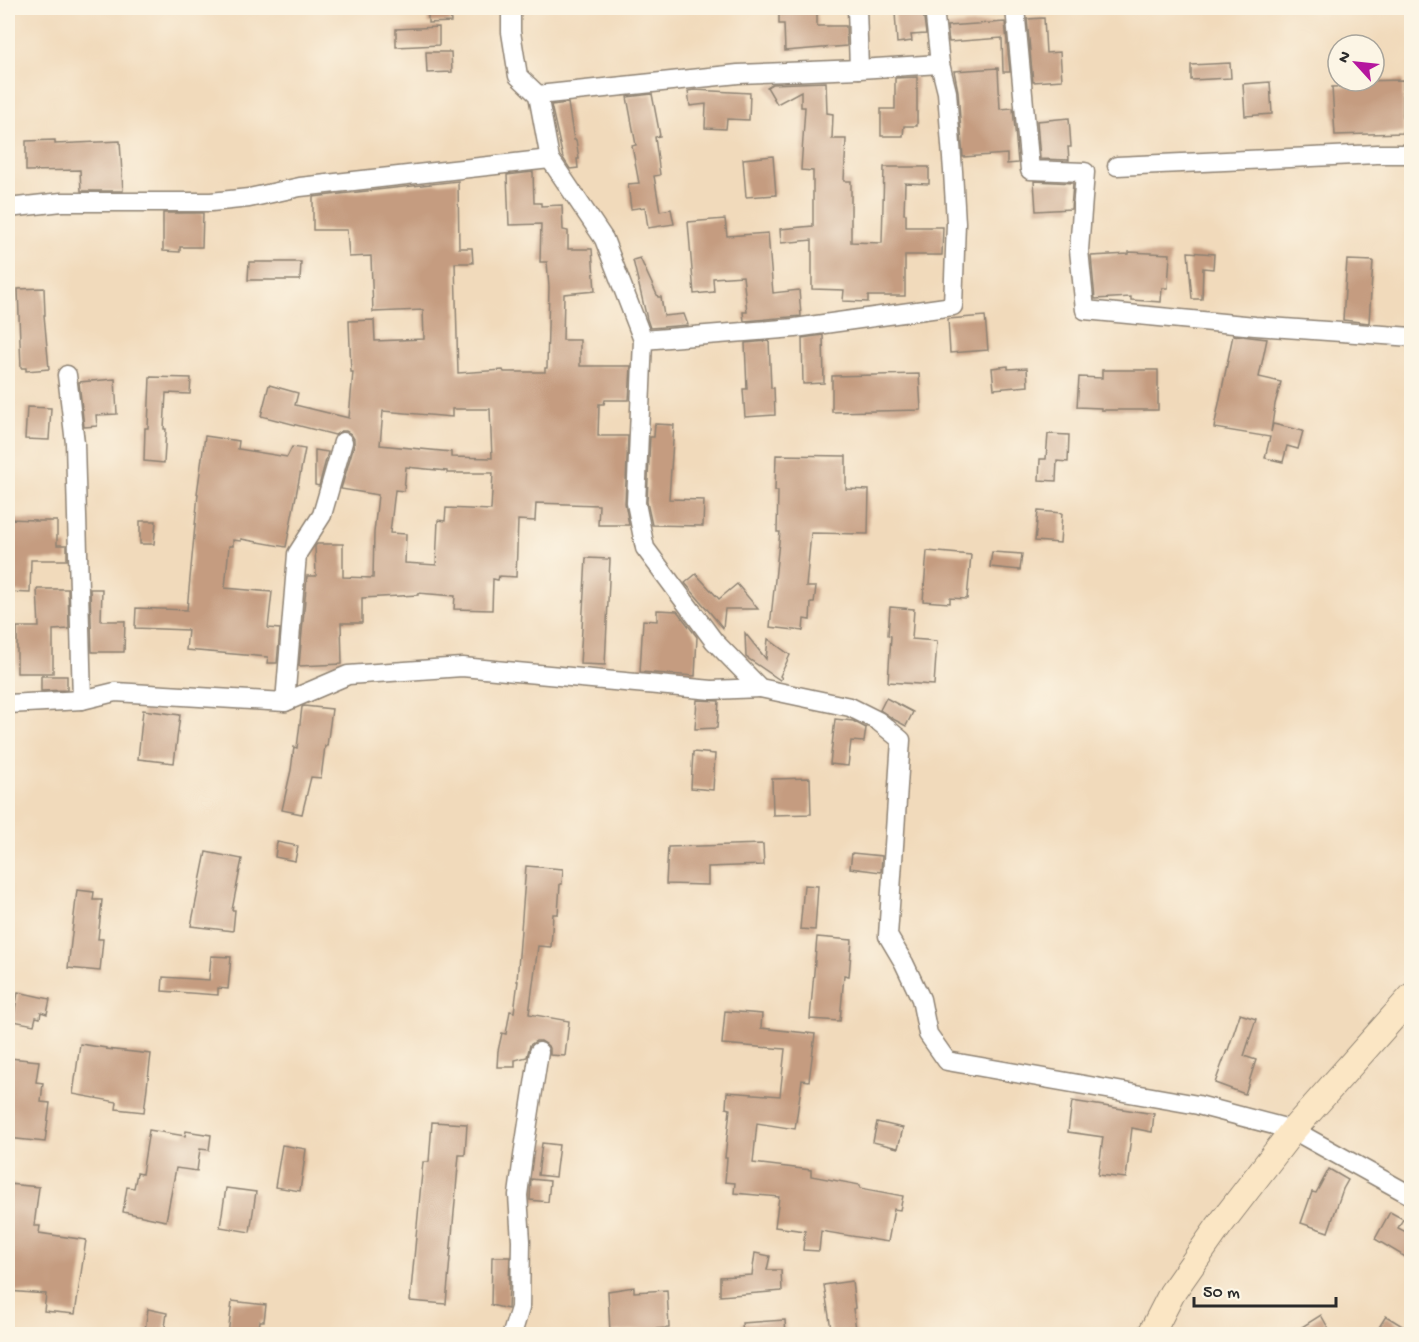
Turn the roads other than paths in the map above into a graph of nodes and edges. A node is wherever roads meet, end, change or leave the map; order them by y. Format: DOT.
graph roads {
  1 [pos="511,8"];
  2 [pos="857,8"];
  3 [pos="934,8"];
  4 [pos="1015,8"];
  5 [pos="940,64"];
  6 [pos="859,69"];
  7 [pos="538,95"];
  8 [pos="1412,154"];
  9 [pos="550,159"];
  10 [pos="1117,166"];
  11 [pos="8,208"];
  12 [pos="1412,337"];
  13 [pos="643,340"];
  14 [pos="67,375"];
  15 [pos="343,442"];
  16 [pos="760,688"];
  17 [pos="81,700"];
  18 [pos="285,702"];
  19 [pos="8,704"];
  20 [pos="1412,996"];
  21 [pos="539,1052"];
  22 [pos="1293,1130"];
  23 [pos="1412,1196"];
  24 [pos="512,1335"];
  25 [pos="1151,1335"];
  1 -- 7 [label="street"];
  2 -- 6 [label="street"];
  3 -- 5 [label="street"];
  4 -- 12 [label="street"];
  5 -- 6 [label="street"];
  5 -- 13 [label="street"];
  6 -- 7 [label="street"];
  7 -- 9 [label="street"];
  8 -- 10 [label="street"];
  9 -- 11 [label="street"];
  9 -- 13 [label="street"];
  13 -- 16 [label="street"];
  14 -- 17 [label="street"];
  15 -- 18 [label="street"];
  16 -- 18 [label="street"];
  16 -- 22 [label="street"];
  17 -- 18 [label="street"];
  17 -- 19 [label="street"];
  20 -- 22 [label="street"];
  21 -- 24 [label="street"];
  22 -- 23 [label="street"];
  22 -- 25 [label="street"];
}
